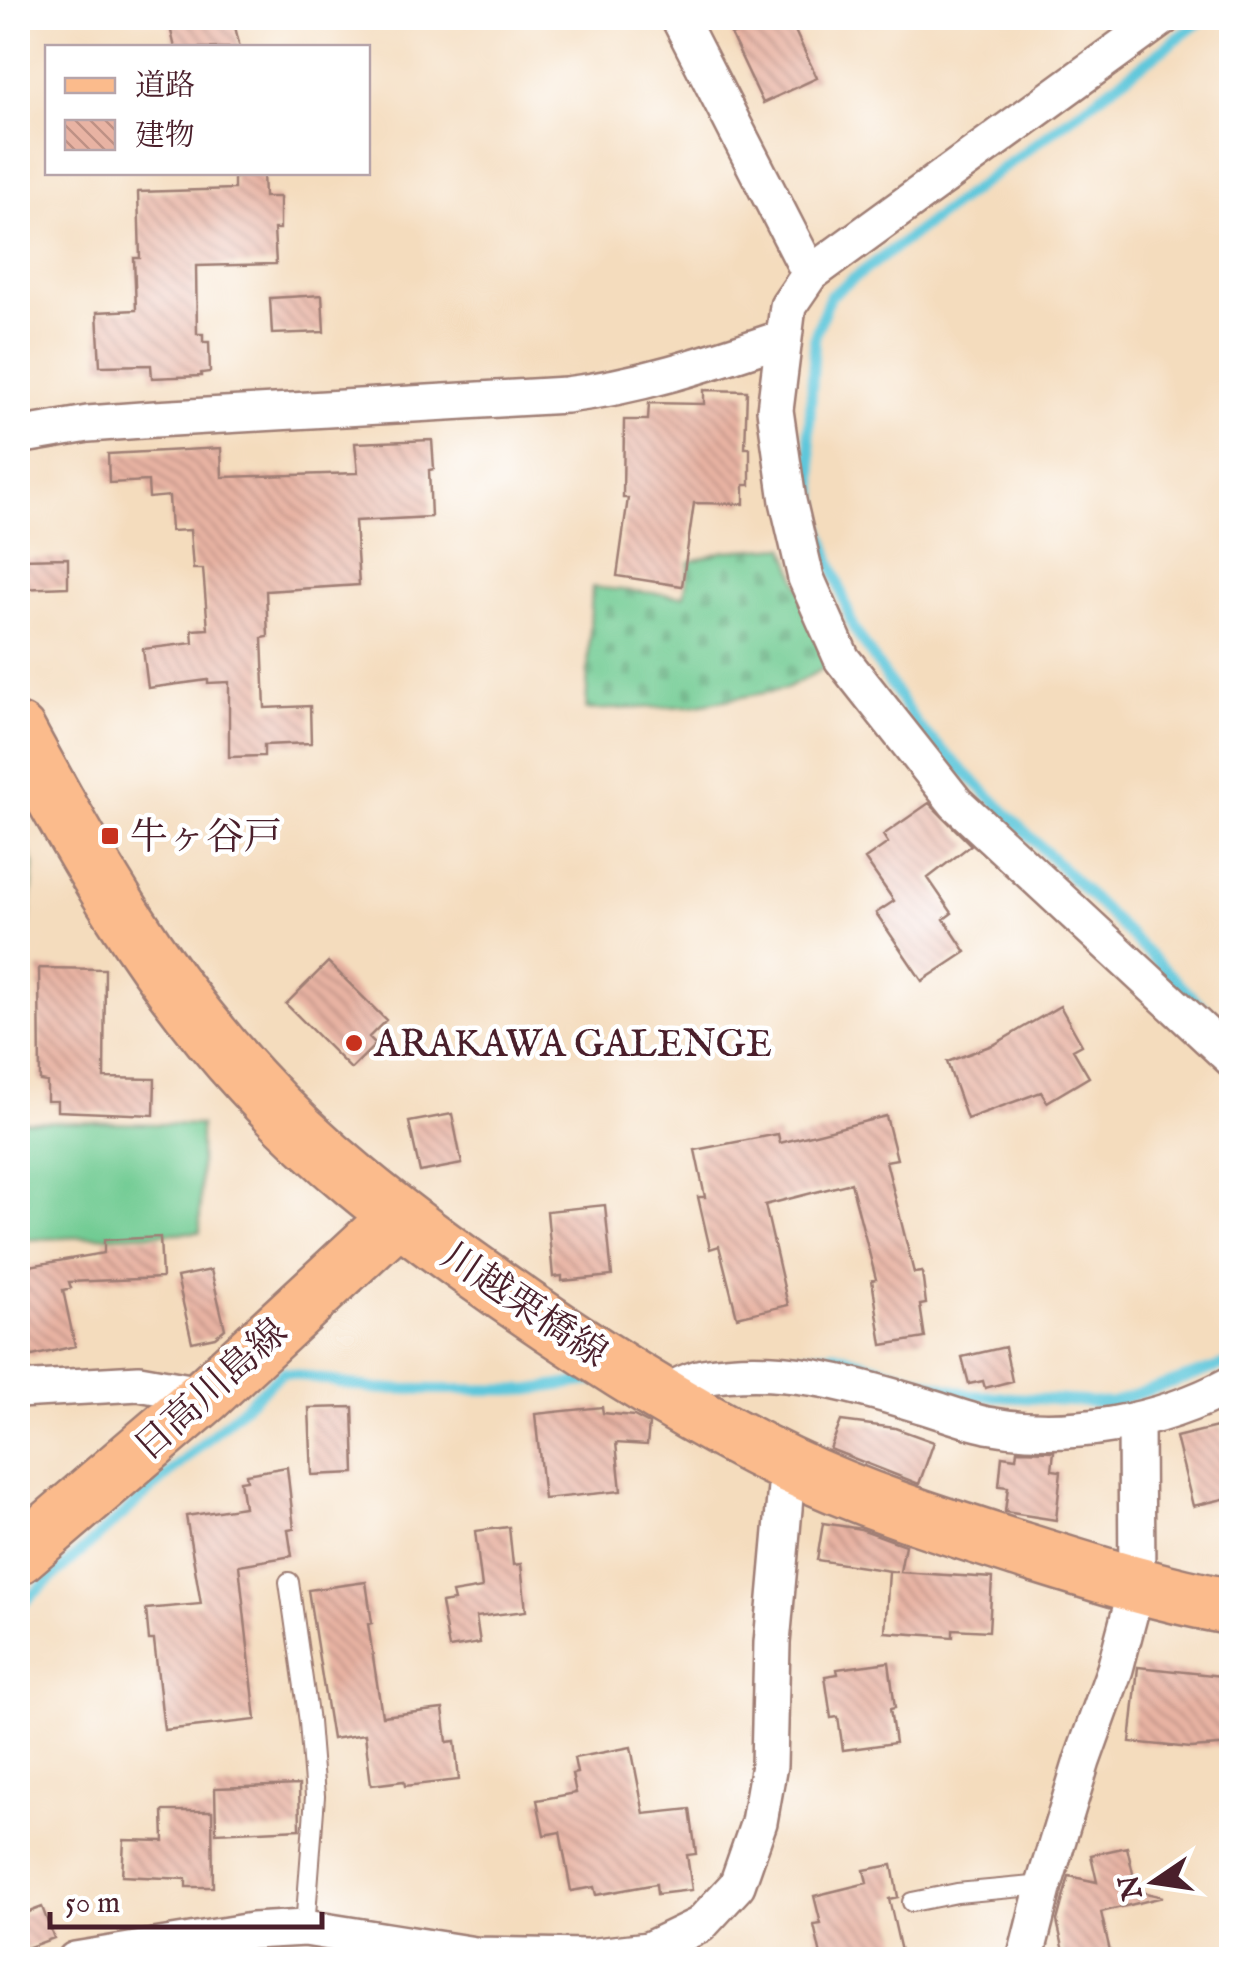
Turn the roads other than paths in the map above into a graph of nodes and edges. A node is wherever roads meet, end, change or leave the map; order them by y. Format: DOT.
graph roads {
  1 [pos="679,18"];
  2 [pos="1162,18"];
  3 [pos="810,274"];
  4 [pos="782,338"];
  5 [pos="18,436"];
  6 [pos="18,732"];
  7 [pos="1232,1059"];
  8 [pos="398,1217"];
  9 [pos="1232,1384"];
  10 [pos="18,1390"];
  11 [pos="660,1394"];
  12 [pos="206,1395"];
  13 [pos="1136,1420"];
  14 [pos="788,1464"];
  15 [pos="18,1556"];
  16 [pos="289,1582"];
  17 [pos="1137,1586"];
  18 [pos="1232,1608"];
  19 [pos="1044,1885"];
  20 [pos="912,1902"];
  21 [pos="306,1928"];
  22 [pos="475,1957"];
  23 [pos="75,1960"];
  24 [pos="1025,1960"];
  1 -- 3 [label="street"];
  2 -- 3 [label="street"];
  3 -- 4 [label="street"];
  4 -- 5 [label="street"];
  4 -- 7 [label="street"];
  6 -- 8 [label="main road, 川越栗橋線"];
  8 -- 11 [label="main road, 川越栗橋線"];
  8 -- 12 [label="main road, 日高川島線"];
  9 -- 13 [label="street"];
  10 -- 12 [label="street"];
  11 -- 13 [label="street"];
  11 -- 14 [label="main road, 川越栗橋線"];
  12 -- 15 [label="main road, 日高川島線"];
  13 -- 17 [label="street"];
  14 -- 17 [label="main road, 川越栗橋線"];
  14 -- 22 [label="street"];
  16 -- 21 [label="lane"];
  17 -- 18 [label="main road, 川越栗橋線"];
  17 -- 19 [label="street"];
  19 -- 20 [label="lane"];
  19 -- 24 [label="street"];
  21 -- 22 [label="street"];
  21 -- 23 [label="street"];
}
